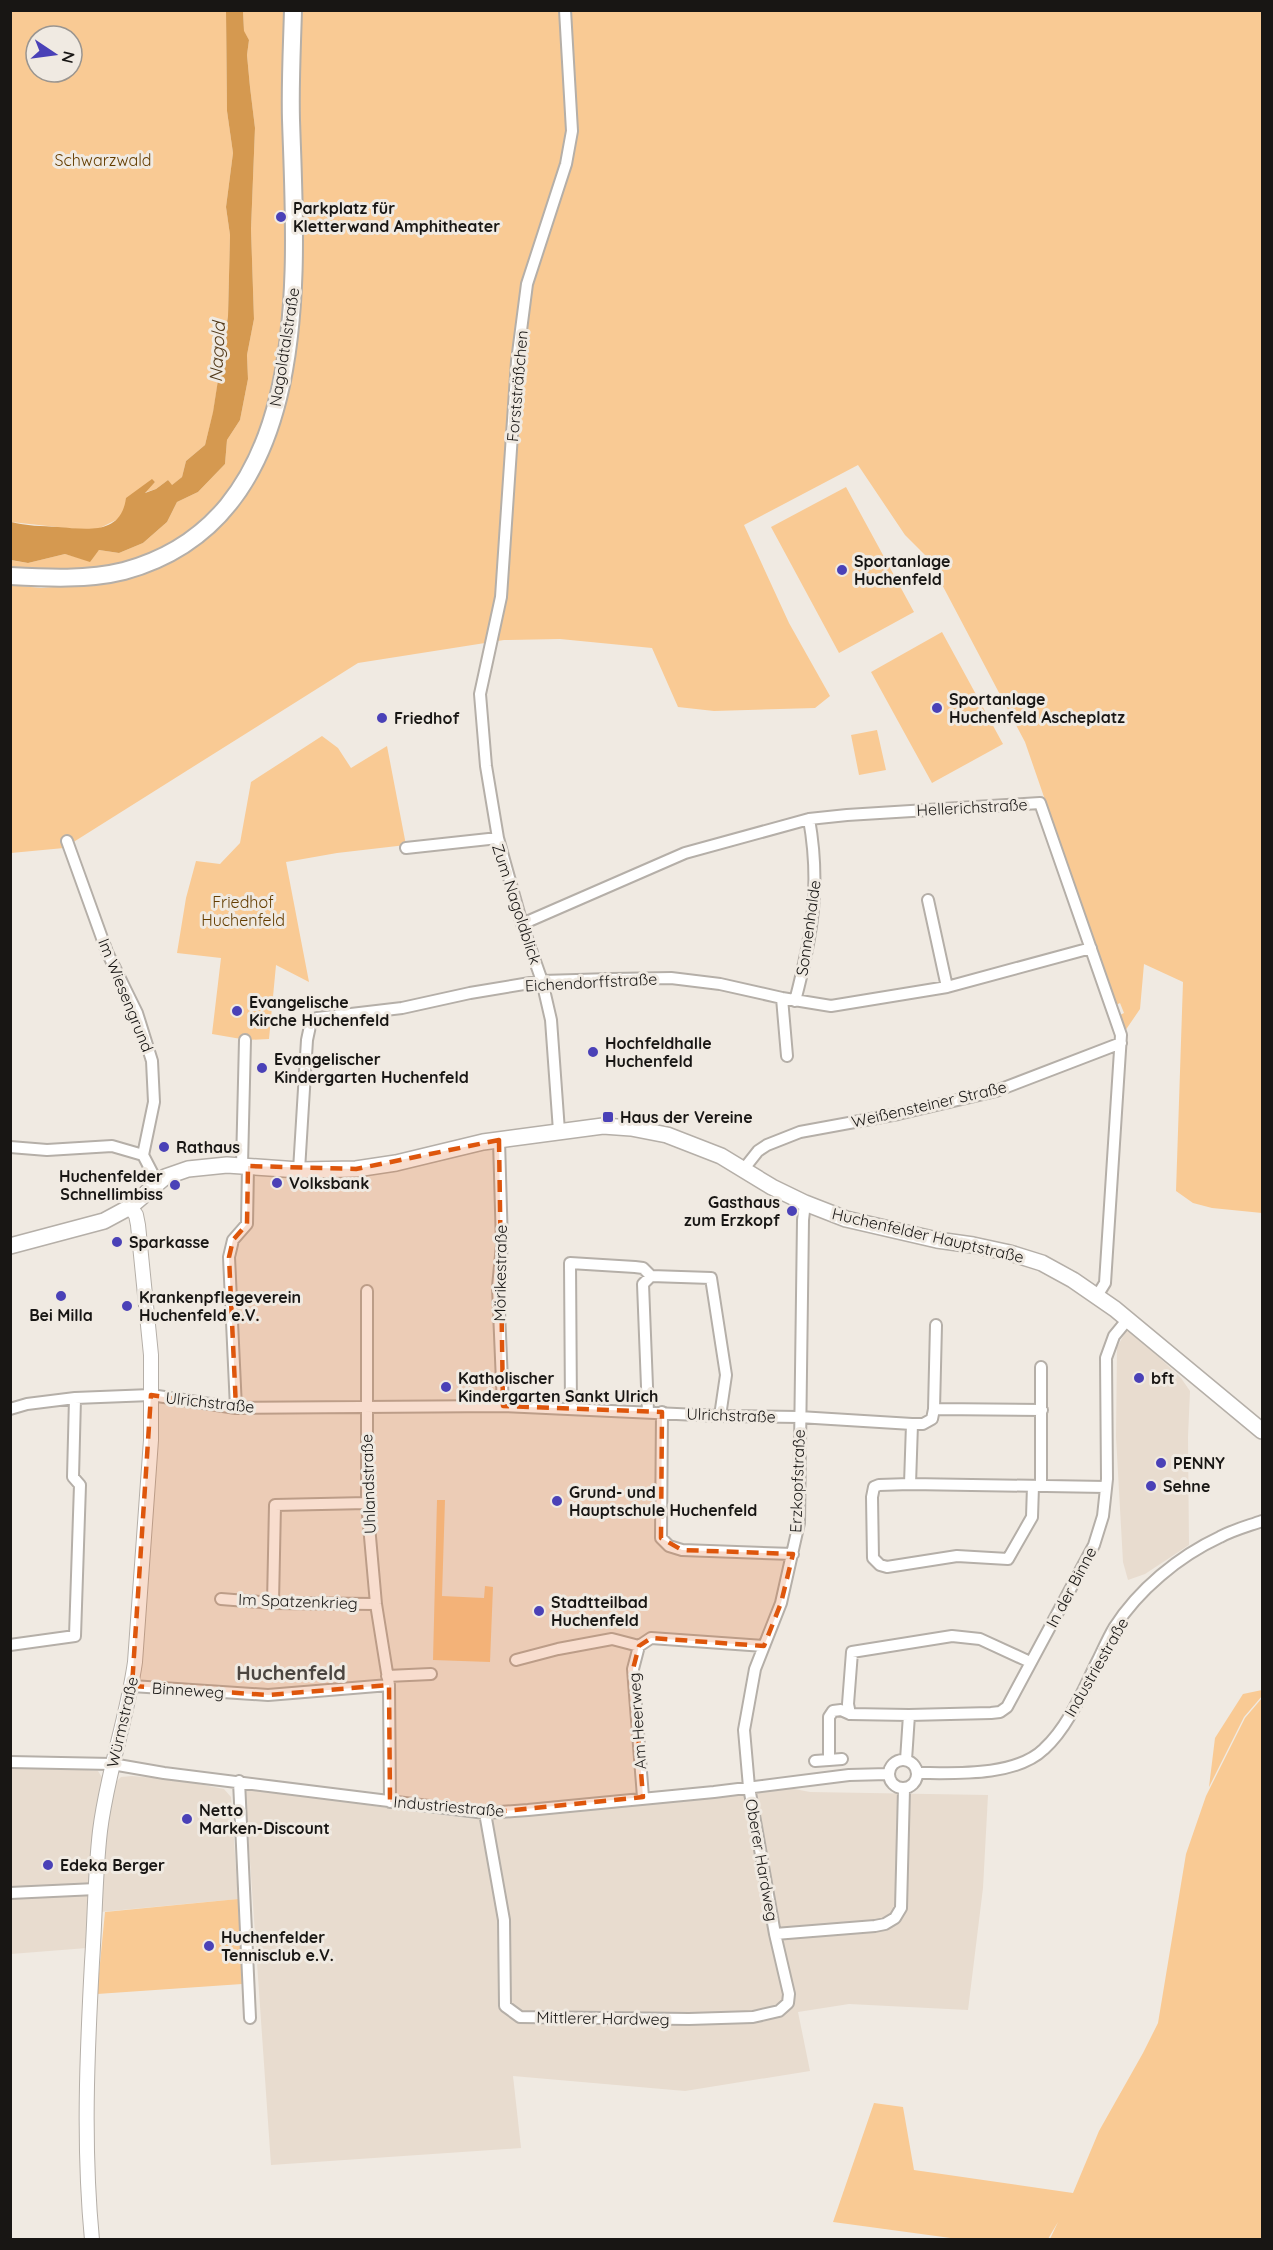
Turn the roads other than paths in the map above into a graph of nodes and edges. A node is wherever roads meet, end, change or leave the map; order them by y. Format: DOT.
graph roads {
  1 [pos="293,10"];
  2 [pos="566,10"];
  3 [pos="10,576"];
  4 [pos="809,819"];
  5 [pos="498,838"];
  6 [pos="67,840"];
  7 [pos="406,848"];
  8 [pos="928,900"];
  9 [pos="522,924"];
  10 [pos="1091,948"];
  11 [pos="542,981"];
  12 [pos="947,987"];
  13 [pos="782,998"];
  14 [pos="795,1000"];
  15 [pos="245,1040"];
  16 [pos="1121,1043"];
  17 [pos="787,1056"];
  18 [pos="559,1131"];
  19 [pos="499,1140"];
  20 [pos="10,1147"];
  21 [pos="143,1155"];
  22 [pos="245,1166"];
  23 [pos="299,1170"];
  24 [pos="743,1170"];
  25 [pos="157,1182"];
  26 [pos="805,1203"];
  27 [pos="130,1207"];
  28 [pos="10,1246"];
  29 [pos="651,1276"];
  30 [pos="367,1291"];
  31 [pos="1097,1296"];
  32 [pos="1128,1319"];
  33 [pos="936,1325"];
  34 [pos="1041,1367"];
  35 [pos="151,1395"];
  36 [pos="75,1398"];
  37 [pos="503,1406"];
  38 [pos="236,1408"];
  39 [pos="366,1408"];
  40 [pos="571,1408"];
  41 [pos="10,1409"];
  42 [pos="934,1409"];
  43 [pos="1042,1410"];
  44 [pos="648,1412"];
  45 [pos="662,1413"];
  46 [pos="720,1416"];
  47 [pos="799,1417"];
  48 [pos="912,1424"];
  49 [pos="1259,1428"];
  50 [pos="910,1484"];
  51 [pos="1037,1486"];
  52 [pos="1106,1486"];
  53 [pos="367,1503"];
  54 [pos="1263,1521"];
  55 [pos="793,1554"];
  56 [pos="221,1599"];
  57 [pos="273,1603"];
  58 [pos="376,1604"];
  59 [pos="10,1645"];
  60 [pos="639,1646"];
  61 [pos="764,1646"];
  62 [pos="516,1660"];
  63 [pos="1030,1662"];
  64 [pos="431,1674"];
  65 [pos="388,1681"];
  66 [pos="132,1686"];
  67 [pos="850,1713"];
  68 [pos="909,1715"];
  69 [pos="842,1759"];
  70 [pos="829,1760"];
  71 [pos="906,1760"];
  72 [pos="815,1761"];
  73 [pos="10,1762"];
  74 [pos="112,1764"];
  75 [pos="917,1773"];
  76 [pos="888,1774"];
  77 [pos="239,1782"];
  78 [pos="749,1787"];
  79 [pos="904,1788"];
  80 [pos="643,1797"];
  81 [pos="390,1802"];
  82 [pos="485,1813"];
  83 [pos="96,1889"];
  84 [pos="10,1893"];
  85 [pos="775,1934"];
  86 [pos="788,2003"];
  87 [pos="250,2018"];
  88 [pos="92,2240"];
  1 -- 3 [label="main road, Nagoldtalstraße"];
  2 -- 5 [label="street, Forststräßchen"];
  4 -- 9 [label="street, Hellerichstraße"];
  4 -- 10 [label="street, Hellerichstraße"];
  4 -- 14 [label="street, Sonnenhalde"];
  5 -- 7 [label="street, Zum Nagoldblick"];
  5 -- 9 [label="street, Zum Nagoldblick"];
  6 -- 21 [label="street, Im Wiesengrund"];
  8 -- 12 [label="street"];
  9 -- 11 [label="street, Zum Nagoldblick"];
  10 -- 12 [label="street, Eichendorffstraße"];
  10 -- 16 [label="street, Hellerichstraße"];
  11 -- 13 [label="street, Eichendorffstraße"];
  11 -- 18 [label="street, Zum Nagoldblick"];
  11 -- 23 [label="street, Eichendorffstraße"];
  12 -- 14 [label="street, Eichendorffstraße"];
  13 -- 14 [label="street, Eichendorffstraße"];
  13 -- 17 [label="street"];
  15 -- 22 [label="street"];
  16 -- 24 [label="street, Weißensteiner Straße"];
  16 -- 31 [label="street, Hellerichstraße"];
  18 -- 19 [label="main road, Huchenfelder Hauptstraße"];
  18 -- 24 [label="main road, Huchenfelder Hauptstraße"];
  19 -- 23 [label="main road, Huchenfelder Hauptstraße"];
  19 -- 37 [label="street, Mörikestraße"];
  20 -- 21 [label="street"];
  21 -- 25 [label="street"];
  22 -- 23 [label="main road, Huchenfelder Hauptstraße"];
  22 -- 25 [label="main road, Huchenfelder Hauptstraße"];
  22 -- 38 [label="street"];
  24 -- 26 [label="main road, Huchenfelder Hauptstraße"];
  25 -- 27 [label="main road, Huchenfelder Hauptstraße"];
  26 -- 31 [label="main road, Huchenfelder Hauptstraße"];
  26 -- 47 [label="street, Erzkopfstraße"];
  27 -- 28 [label="main road, Huchenfelder Hauptstraße"];
  27 -- 35 [label="street, Würmstraße"];
  29 -- 40 [label="street"];
  29 -- 44 [label="street"];
  29 -- 46 [label="street"];
  30 -- 39 [label="street, Uhlandstraße"];
  31 -- 32 [label="main road, Huchenfelder Hauptstraße"];
  32 -- 49 [label="main road, Huchenfelder Hauptstraße"];
  32 -- 52 [label="street, In der Binne"];
  33 -- 42 [label="street"];
  34 -- 43 [label="street"];
  35 -- 36 [label="street, Ulrichstraße"];
  35 -- 38 [label="street, Ulrichstraße"];
  35 -- 66 [label="street, Würmstraße"];
  36 -- 41 [label="street, Ulrichstraße"];
  36 -- 59 [label="street"];
  37 -- 39 [label="street, Ulrichstraße"];
  37 -- 40 [label="street, Ulrichstraße"];
  38 -- 39 [label="street, Ulrichstraße"];
  39 -- 53 [label="street, Uhlandstraße"];
  40 -- 44 [label="street, Ulrichstraße"];
  42 -- 43 [label="street"];
  42 -- 48 [label="street"];
  43 -- 51 [label="street"];
  44 -- 45 [label="street, Ulrichstraße"];
  45 -- 46 [label="street, Ulrichstraße"];
  45 -- 55 [label="street"];
  46 -- 47 [label="street, Ulrichstraße"];
  47 -- 48 [label="street, Ulrichstraße"];
  47 -- 55 [label="street, Erzkopfstraße"];
  48 -- 50 [label="street"];
  50 -- 51 [label="street"];
  50 -- 51 [label="street"];
  51 -- 52 [label="street"];
  52 -- 63 [label="street, In der Binne"];
  53 -- 57 [label="street"];
  53 -- 58 [label="street, Uhlandstraße"];
  54 -- 75 [label="street, Industriestraße"];
  55 -- 61 [label="street, Erzkopfstraße"];
  56 -- 57 [label="street, Im Spatzenkrieg"];
  57 -- 58 [label="street, Im Spatzenkrieg"];
  58 -- 65 [label="street, Uhlandstraße"];
  60 -- 61 [label="street"];
  60 -- 62 [label="street"];
  60 -- 80 [label="street, Am Heerweg"];
  61 -- 78 [label="street, Erzkopfstraße"];
  63 -- 67 [label="street"];
  63 -- 68 [label="street, In der Binne"];
  64 -- 65 [label="street"];
  65 -- 66 [label="street, Binneweg"];
  65 -- 81 [label="street, Uhlandstraße"];
  66 -- 74 [label="street, Würmstraße"];
  67 -- 68 [label="street"];
  67 -- 70 [label="street"];
  68 -- 71 [label="street"];
  69 -- 70 [label="street"];
  70 -- 72 [label="street"];
  71 -- 75 [label="street"];
  71 -- 76 [label="street"];
  73 -- 74 [label="street, Industriestraße"];
  74 -- 77 [label="street, Industriestraße"];
  74 -- 83 [label="street, Würmstraße"];
  75 -- 79 [label="street"];
  76 -- 78 [label="street, Industriestraße"];
  76 -- 79 [label="street"];
  77 -- 81 [label="street, Industriestraße"];
  77 -- 87 [label="street"];
  78 -- 80 [label="street, Industriestraße"];
  78 -- 85 [label="street, Oberer Hardweg"];
  79 -- 85 [label="street, Oberer Hardweg"];
  80 -- 82 [label="street, Industriestraße"];
  81 -- 82 [label="street, Industriestraße"];
  82 -- 86 [label="street, Mittlerer Hardweg"];
  83 -- 84 [label="street"];
  83 -- 88 [label="street, Würmstraße"];
  85 -- 86 [label="street, Oberer Hardweg"];
}
